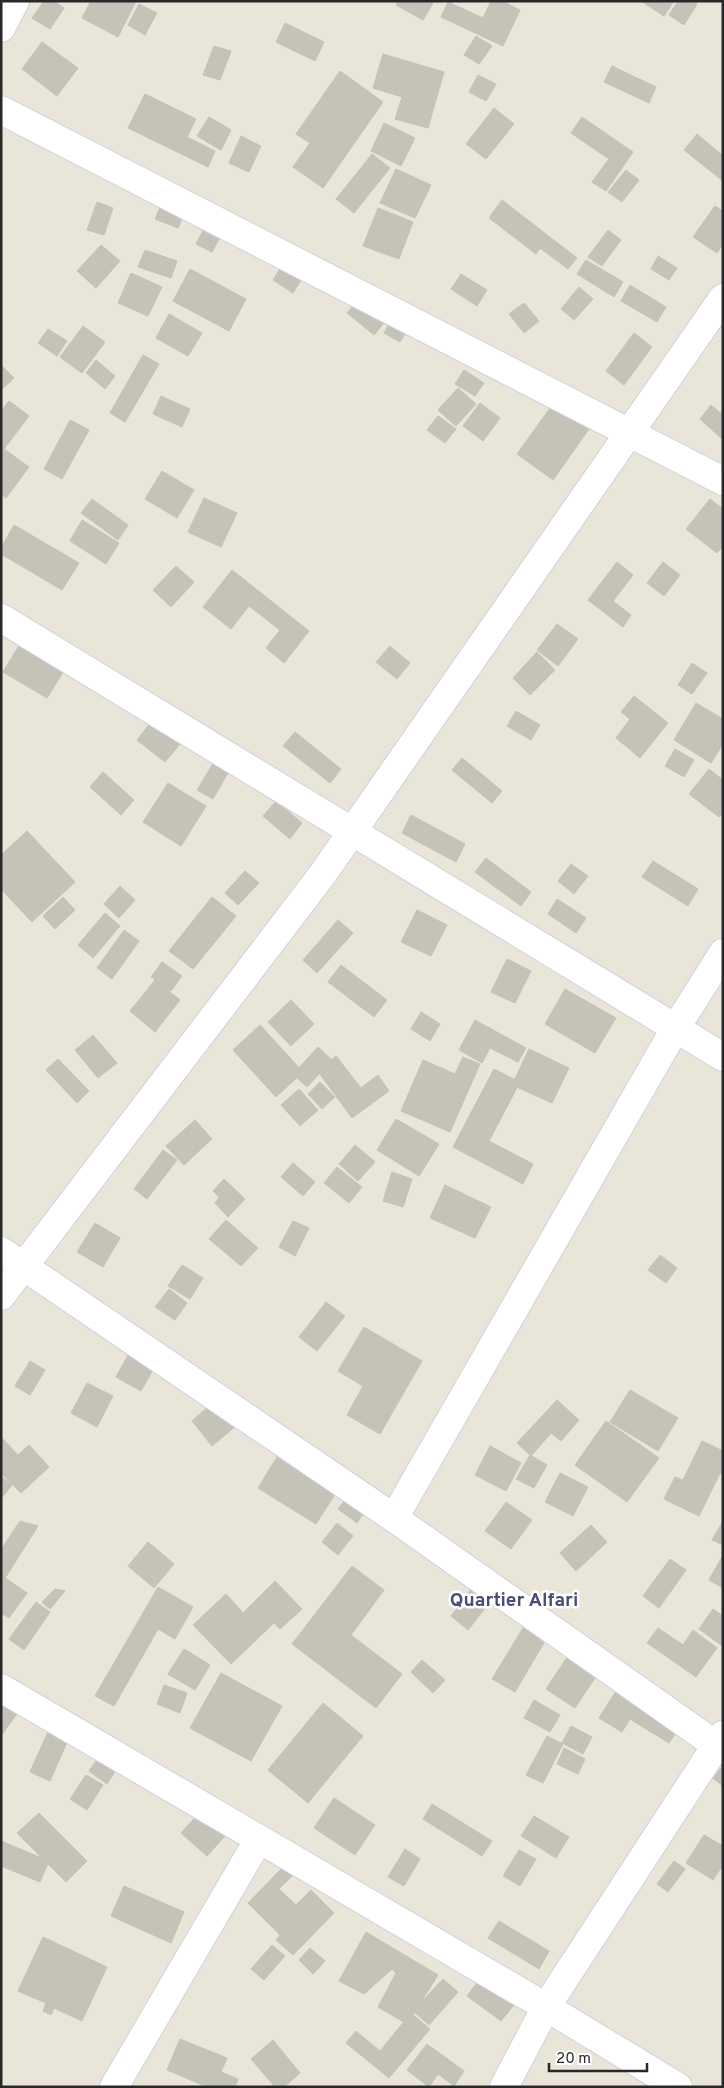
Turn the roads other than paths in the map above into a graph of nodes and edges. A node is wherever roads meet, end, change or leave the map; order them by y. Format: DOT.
graph roads {
  1 [pos="15,1"];
  2 [pos="1,28"];
  3 [pos="1,110"];
  4 [pos="723,298"];
  5 [pos="630,432"];
  6 [pos="723,481"];
  7 [pos="1,618"];
  8 [pos="352,832"];
  9 [pos="723,953"];
  10 [pos="675,1029"];
  11 [pos="723,1057"];
  12 [pos="1,1252"];
  13 [pos="24,1267"];
  14 [pos="1,1296"];
  15 [pos="394,1518"];
  16 [pos="1,1688"];
  17 [pos="721,1744"];
  18 [pos="259,1839"];
  19 [pos="546,2007"];
  20 [pos="114,2087"];
  21 [pos="504,2087"];
  22 [pos="678,2087"];
  1 -- 2 [label="street"];
  3 -- 5 [label="street"];
  4 -- 5 [label="street"];
  5 -- 6 [label="street"];
  5 -- 8 [label="street"];
  7 -- 8 [label="street"];
  8 -- 10 [label="street"];
  8 -- 13 [label="street"];
  9 -- 10 [label="street"];
  10 -- 11 [label="street"];
  10 -- 15 [label="street"];
  12 -- 13 [label="street"];
  13 -- 14 [label="street"];
  13 -- 15 [label="street"];
  15 -- 17 [label="street"];
  16 -- 18 [label="street"];
  17 -- 19 [label="street"];
  18 -- 19 [label="street"];
  18 -- 20 [label="street"];
  19 -- 21 [label="street"];
  19 -- 22 [label="street"];
}
